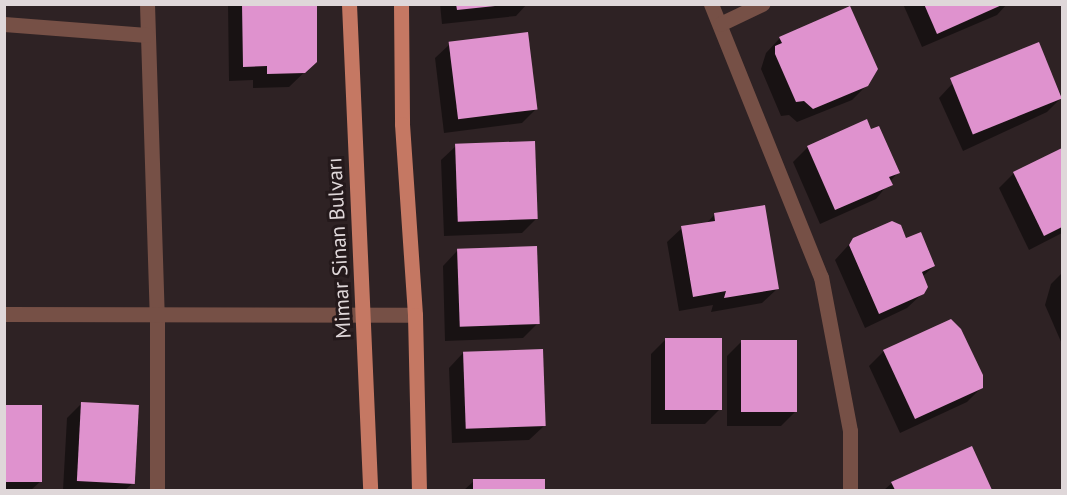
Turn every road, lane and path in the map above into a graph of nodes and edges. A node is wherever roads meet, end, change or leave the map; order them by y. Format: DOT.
graph roads {
  1 [pos="147,4"];
  2 [pos="349,4"];
  3 [pos="401,4"];
  4 [pos="711,4"];
  5 [pos="762,4"];
  6 [pos="4,24"];
  7 [pos="720,24"];
  8 [pos="147,35"];
  9 [pos="4,314"];
  10 [pos="157,315"];
  11 [pos="415,315"];
  12 [pos="363,316"];
  13 [pos="157,490"];
  14 [pos="370,490"];
  15 [pos="418,490"];
  16 [pos="850,490"];
  1 -- 8 [label="street"];
  2 -- 12 [label="main road, Mimar Sinan Bulvarı"];
  3 -- 11 [label="main road"];
  4 -- 7 [label="street"];
  5 -- 7 [label="street"];
  6 -- 8 [label="street"];
  7 -- 16 [label="street"];
  8 -- 10 [label="street"];
  9 -- 10 [label="street"];
  10 -- 12 [label="street"];
  10 -- 13 [label="street"];
  11 -- 12 [label="street"];
  11 -- 15 [label="main road"];
  12 -- 14 [label="main road, Mimar Sinan Bulvarı"];
}
